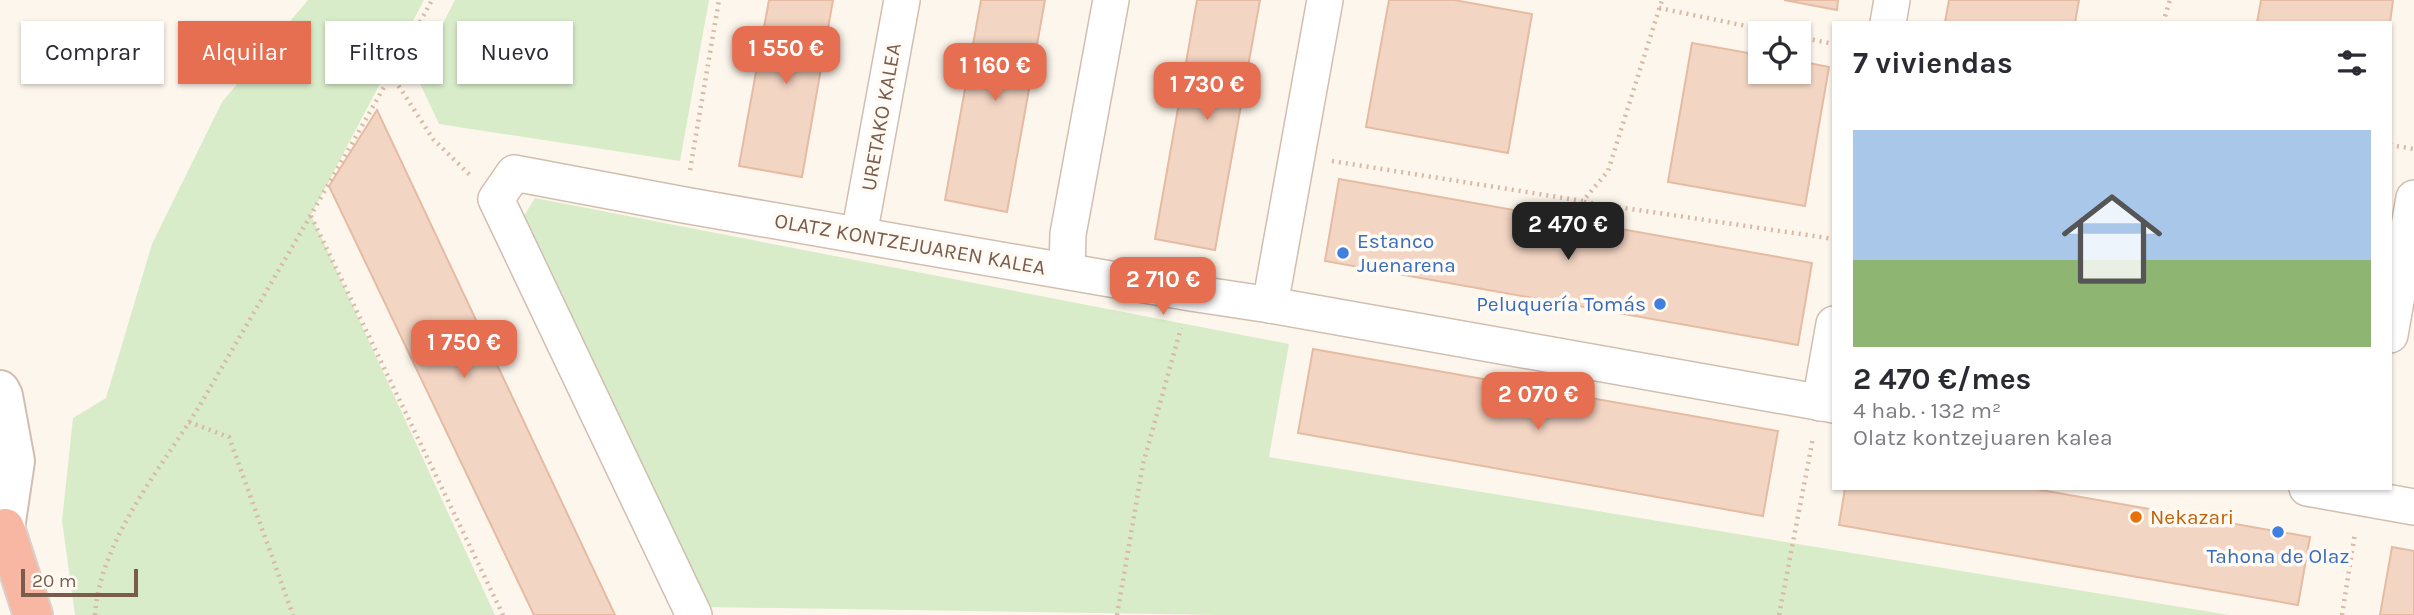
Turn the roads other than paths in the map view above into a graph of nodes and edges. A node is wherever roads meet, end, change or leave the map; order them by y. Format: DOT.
graph roads {
  1 [pos="902,0"];
  2 [pos="1111,0"];
  3 [pos="1325,0"];
  4 [pos="1892,0"];
  5 [pos="1888,21"];
  6 [pos="2414,198"];
  7 [pos="859,235"];
  8 [pos="1067,271"];
  9 [pos="1269,305"];
  10 [pos="2392,324"];
  11 [pos="1832,347"];
  12 [pos="0,390"];
  13 [pos="1827,404"];
  14 [pos="2329,490"];
  15 [pos="2362,493"];
  16 [pos="2414,507"];
  17 [pos="3,533"];
  18 [pos="33,615"];
  19 [pos="694,615"];
  1 -- 7 [label="street, URETAKO KALEA"];
  2 -- 8 [label="street"];
  3 -- 9 [label="street"];
  4 -- 5 [label="street"];
  6 -- 10 [label="street"];
  7 -- 8 [label="street, OLATZ KONTZEJUAREN KALEA"];
  7 -- 19 [label="street, OLATZ KONTZEJUAREN KALEA"];
  8 -- 9 [label="street, OLATZ KONTZEJUAREN KALEA"];
  9 -- 13 [label="street, OLATZ KONTZEJUAREN KALEA"];
  11 -- 13 [label="street"];
  12 -- 17 [label="street"];
  14 -- 15 [label="street"];
  15 -- 16 [label="street"];
  17 -- 18 [label="highway"];
}
